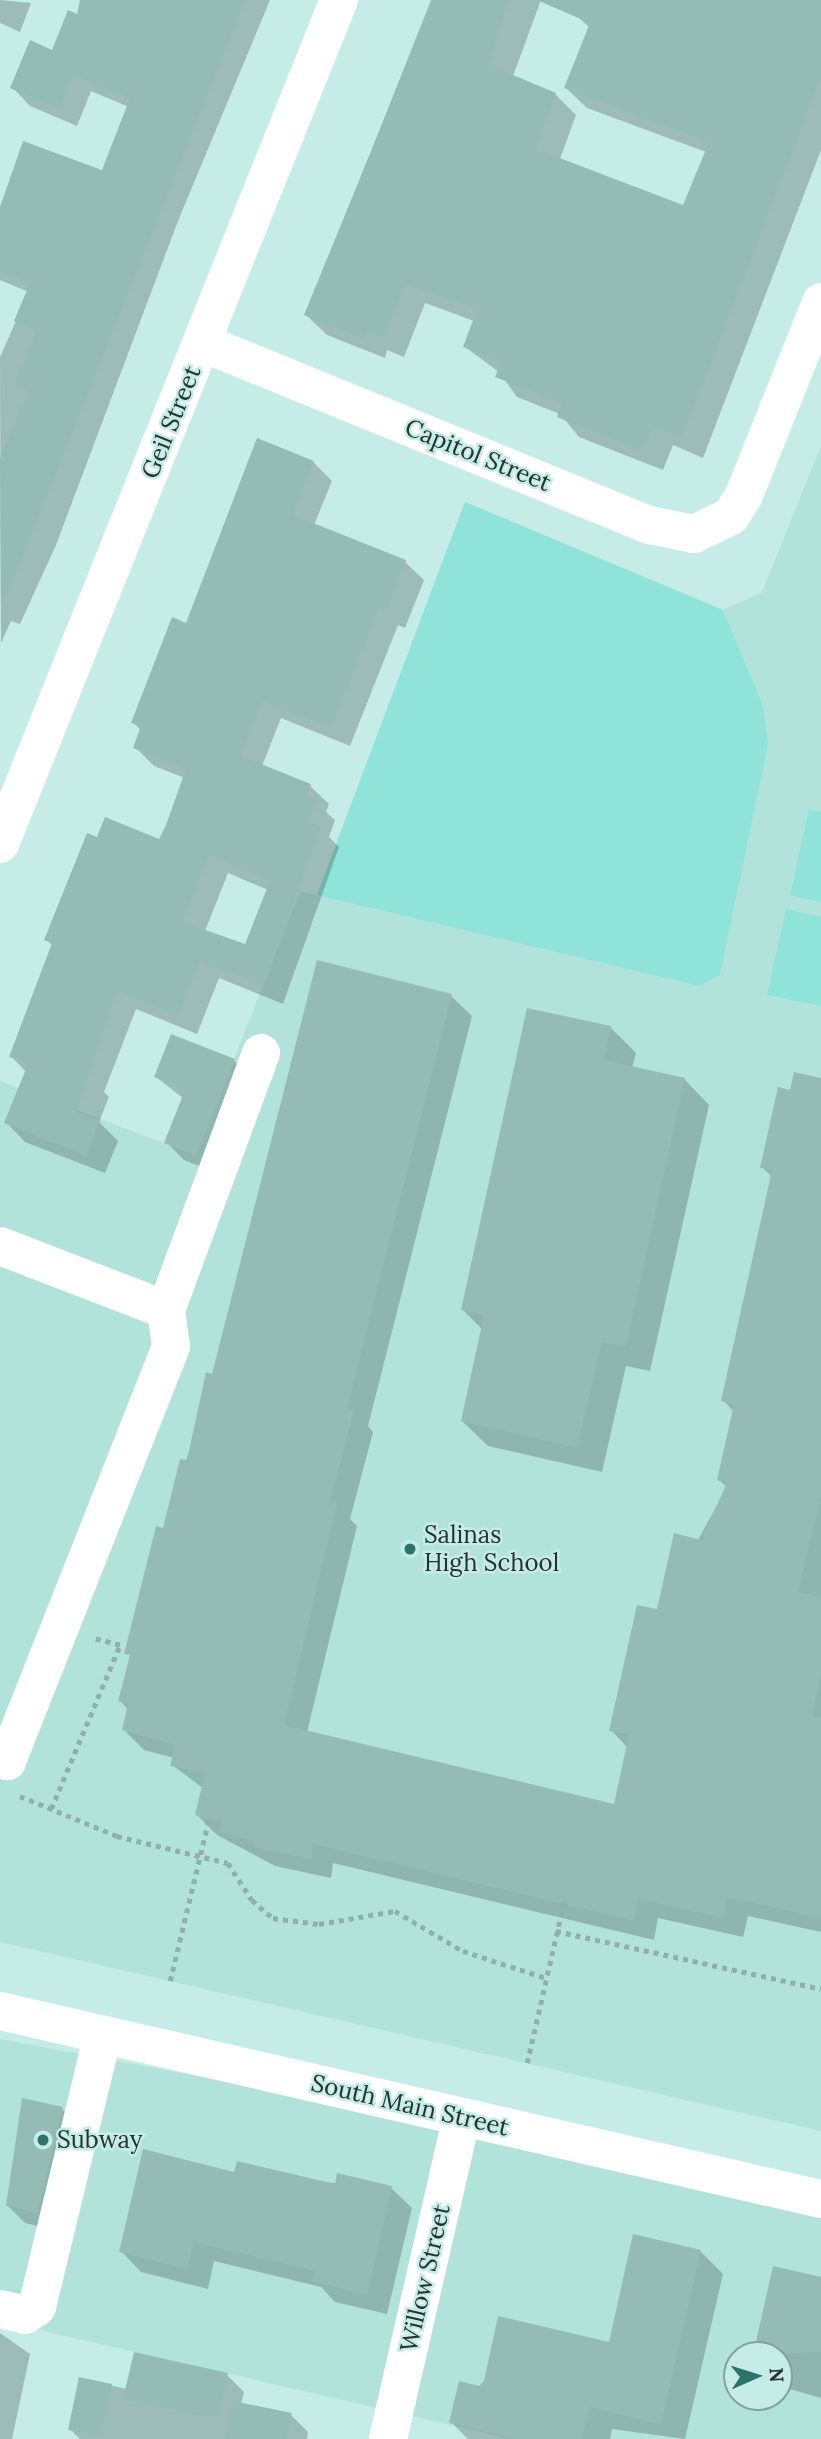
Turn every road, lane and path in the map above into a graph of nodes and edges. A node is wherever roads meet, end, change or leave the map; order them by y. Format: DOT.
graph roads {
  1 [pos="339,0"];
  2 [pos="821,302"];
  3 [pos="203,343"];
  4 [pos="0,844"];
  5 [pos="261,1053"];
  6 [pos="0,1246"];
  7 [pos="166,1310"];
  8 [pos="87,1637"];
  9 [pos="0,1758"];
  10 [pos="13,1793"];
  11 [pos="51,1809"];
  12 [pos="209,1818"];
  13 [pos="199,1855"];
  14 [pos="565,1902"];
  15 [pos="556,1931"];
  16 [pos="546,1978"];
  17 [pos="170,1982"];
  18 [pos="821,1989"];
  19 [pos="0,2011"];
  20 [pos="103,2035"];
  21 [pos="527,2063"];
  22 [pos="462,2117"];
  23 [pos="821,2199"];
  24 [pos="0,2309"];
  25 [pos="388,2439"];
  1 -- 3 [label="street, Geil Street"];
  2 -- 3 [label="street, Capitol Street"];
  3 -- 4 [label="street, Geil Street"];
  5 -- 7 [label="street"];
  6 -- 7 [label="street"];
  7 -- 9 [label="street"];
  8 -- 11 [label="path"];
  10 -- 11 [label="path"];
  11 -- 13 [label="path"];
  12 -- 13 [label="path"];
  13 -- 16 [label="path"];
  13 -- 17 [label="path"];
  14 -- 15 [label="path"];
  15 -- 16 [label="path"];
  15 -- 18 [label="path"];
  16 -- 21 [label="path"];
  19 -- 20 [label="street, South Main Street"];
  20 -- 22 [label="street, South Main Street"];
  20 -- 24 [label="street"];
  22 -- 23 [label="street, South Main Street"];
  22 -- 25 [label="street, Willow Street"];
}
